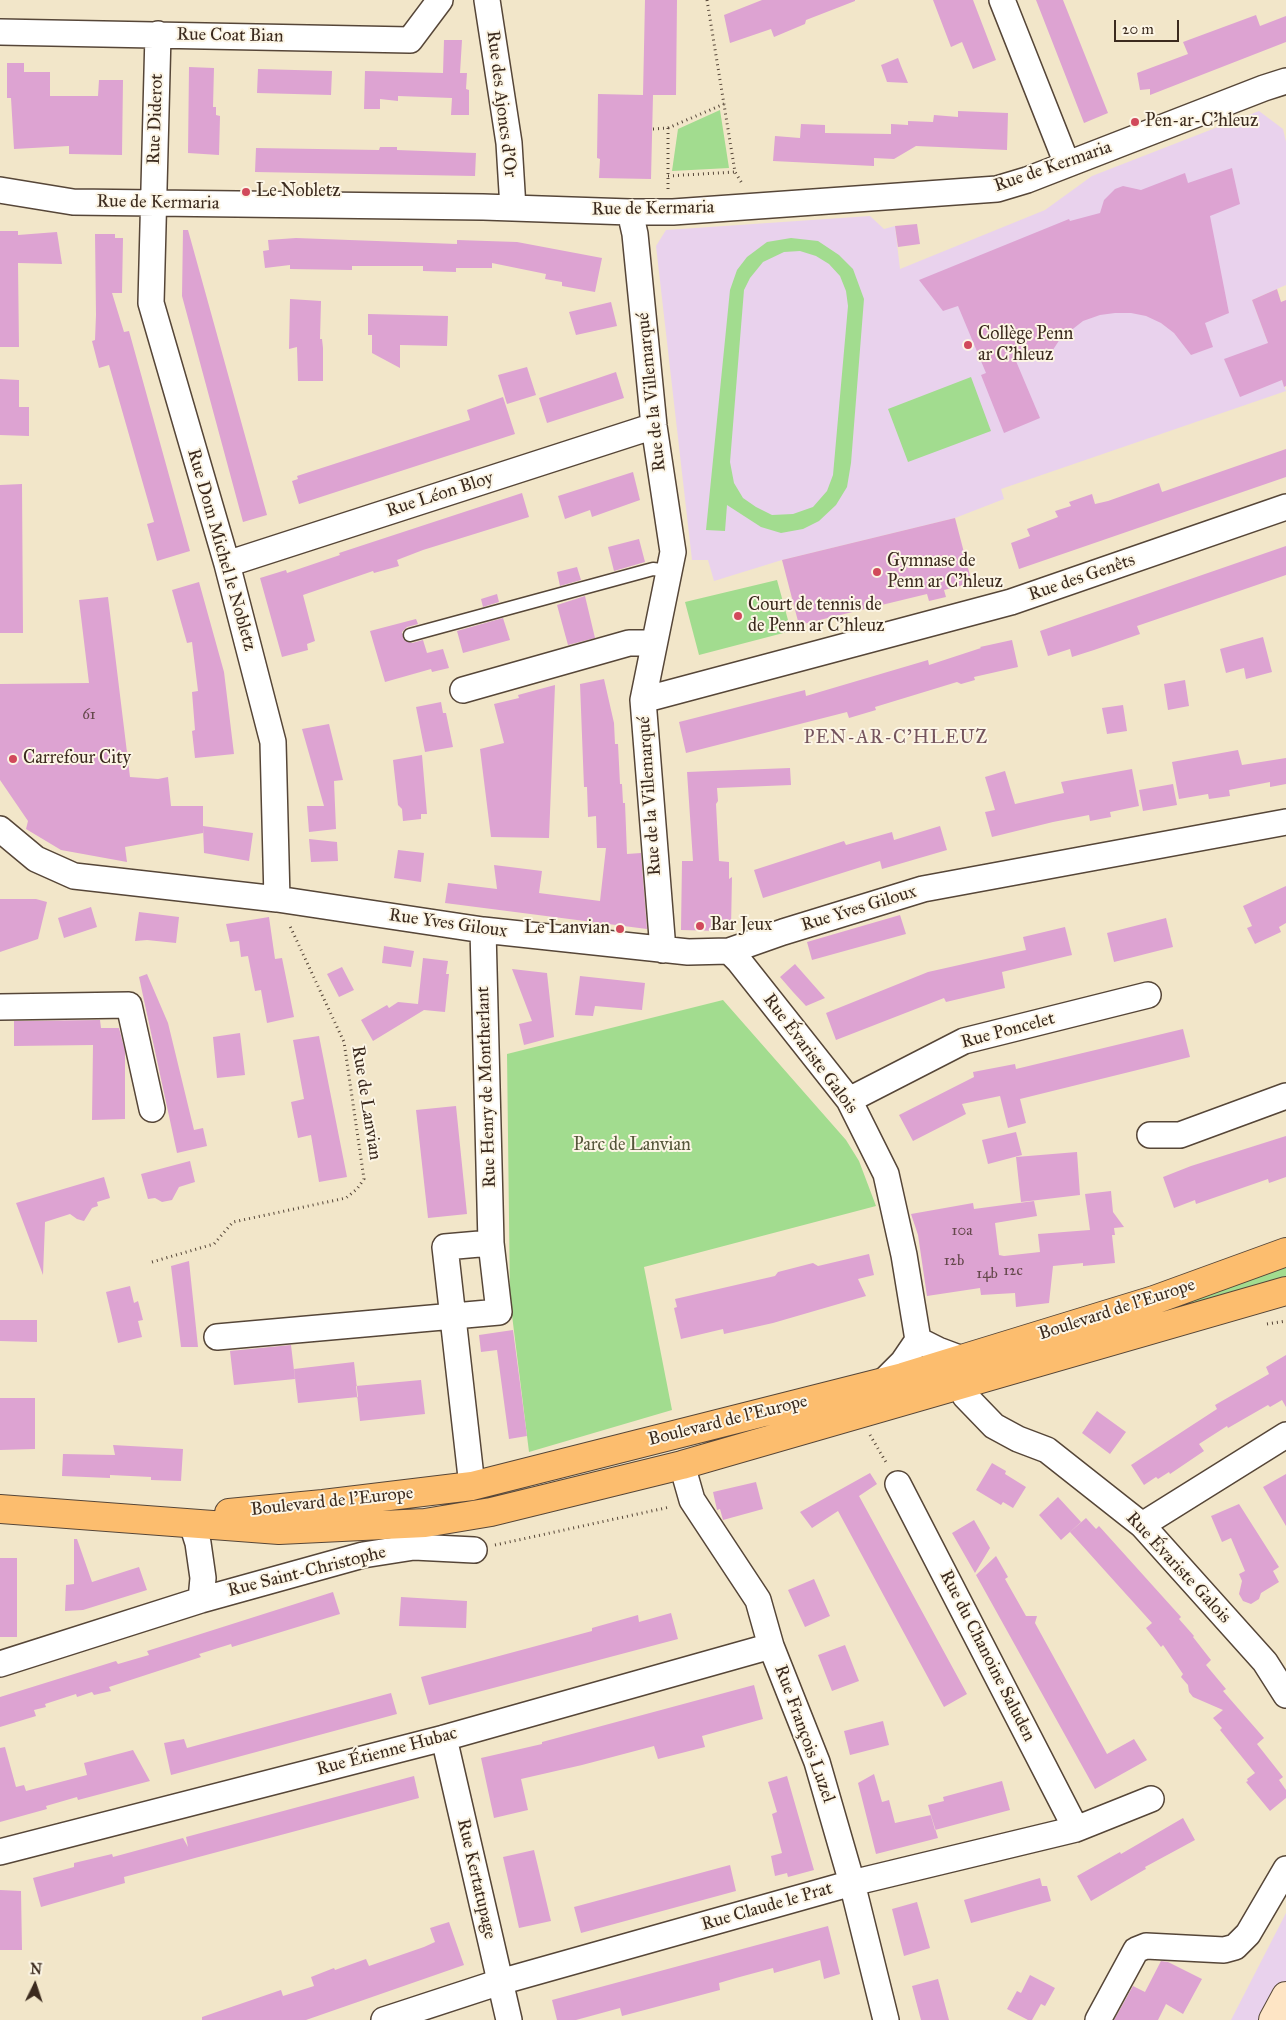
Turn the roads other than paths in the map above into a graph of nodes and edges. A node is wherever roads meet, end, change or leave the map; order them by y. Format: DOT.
graph roads {
  1 [pos="440,0"];
  2 [pos="487,0"];
  3 [pos="1002,0"];
  4 [pos="0,32"];
  5 [pos="158,34"];
  6 [pos="1286,82"];
  7 [pos="1067,164"];
  8 [pos="0,190"];
  9 [pos="153,204"];
  10 [pos="513,208"];
  11 [pos="630,212"];
  12 [pos="654,426"];
  13 [pos="1286,507"];
  14 [pos="226,564"];
  15 [pos="669,571"];
  16 [pos="410,635"];
  17 [pos="654,643"];
  18 [pos="463,690"];
  19 [pos="643,700"];
  20 [pos="1286,822"];
  21 [pos="0,829"];
  22 [pos="0,855"];
  23 [pos="36,859"];
  24 [pos="278,899"];
  25 [pos="483,930"];
  26 [pos="663,950"];
  27 [pos="730,951"];
  28 [pos="1148,995"];
  29 [pos="0,1006"];
  30 [pos="1286,1096"];
  31 [pos="849,1100"];
  32 [pos="152,1109"];
  33 [pos="1150,1134"];
  34 [pos="491,1243"];
  35 [pos="1286,1252"];
  36 [pos="1286,1291"];
  37 [pos="453,1316"];
  38 [pos="217,1337"];
  39 [pos="918,1340"];
  40 [pos="883,1382"];
  41 [pos="966,1383"];
  42 [pos="1286,1435"];
  43 [pos="682,1465"];
  44 [pos="898,1484"];
  45 [pos="472,1486"];
  46 [pos="0,1509"];
  47 [pos="155,1521"];
  48 [pos="192,1524"];
  49 [pos="1142,1525"];
  50 [pos="474,1550"];
  51 [pos="201,1600"];
  52 [pos="772,1646"];
  53 [pos="0,1664"];
  54 [pos="1286,1695"];
  55 [pos="444,1738"];
  56 [pos="1151,1799"];
  57 [pos="1076,1829"];
  58 [pos="0,1852"];
  59 [pos="1286,1869"];
  60 [pos="852,1883"];
  61 [pos="500,1982"];
  62 [pos="1286,1996"];
  63 [pos="384,2020"];
  64 [pos="509,2020"];
  65 [pos="886,2020"];
  66 [pos="1098,2020"];
  67 [pos="1273,2020"];
  1 -- 5 [label="street, Rue Coat Bian"];
  2 -- 10 [label="street, Rue des Ajoncs d'Or"];
  3 -- 7 [label="street"];
  4 -- 5 [label="street, Rue Coat Bian"];
  5 -- 9 [label="street, Rue Diderot"];
  6 -- 7 [label="street, Rue de Kermaria"];
  7 -- 11 [label="street, Rue de Kermaria"];
  8 -- 9 [label="street, Rue de Kermaria"];
  9 -- 10 [label="street, Rue de Kermaria"];
  9 -- 14 [label="street, Rue Dom Michel le Nobletz"];
  10 -- 11 [label="street, Rue de Kermaria"];
  11 -- 12 [label="street, Rue de la Villemarqué"];
  12 -- 14 [label="street, Rue Léon Bloy"];
  12 -- 15 [label="street, Rue de la Villemarqué"];
  13 -- 19 [label="street, Rue des Genêts"];
  14 -- 24 [label="street, Rue Dom Michel le Nobletz"];
  15 -- 16 [label="lane"];
  15 -- 17 [label="street, Rue de la Villemarqué"];
  17 -- 18 [label="street"];
  17 -- 19 [label="street, Rue de la Villemarqué"];
  19 -- 26 [label="street, Rue de la Villemarqué"];
  20 -- 27 [label="street, Rue Yves Giloux"];
  21 -- 23 [label="street, Rue Yves Giloux"];
  22 -- 23 [label="street"];
  23 -- 24 [label="street, Rue Yves Giloux"];
  24 -- 25 [label="street, Rue Yves Giloux"];
  25 -- 26 [label="street, Rue Yves Giloux"];
  25 -- 34 [label="street, Rue Henry de Montherlant"];
  26 -- 27 [label="street, Rue Yves Giloux"];
  27 -- 31 [label="street, Rue Évariste Galois"];
  28 -- 31 [label="street, Rue Poncelet"];
  29 -- 32 [label="street"];
  30 -- 33 [label="street"];
  31 -- 39 [label="street, Rue Évariste Galois"];
  34 -- 37 [label="street"];
  34 -- 37 [label="street, Rue Henry de Montherlant"];
  35 -- 41 [label="main road, Boulevard de l'Europe"];
  36 -- 41 [label="main road, Boulevard de l'Europe"];
  37 -- 38 [label="street, Rue Henry de Montherlant"];
  37 -- 45 [label="street"];
  39 -- 40 [label="street"];
  39 -- 41 [label="street, Rue Évariste Galois"];
  40 -- 41 [label="main road, Boulevard de l'Europe"];
  40 -- 45 [label="main road, Boulevard de l'Europe"];
  41 -- 43 [label="main road, Boulevard de l'Europe"];
  41 -- 49 [label="street, Rue Évariste Galois"];
  42 -- 49 [label="street"];
  43 -- 48 [label="main road, Boulevard de l'Europe"];
  43 -- 52 [label="street, Rue François Luzel"];
  44 -- 57 [label="street, Rue du Chanoine Saluden"];
  45 -- 47 [label="main road, Boulevard de l'Europe"];
  46 -- 47 [label="main road, Boulevard de l'Europe"];
  47 -- 48 [label="main road, Boulevard de l'Europe"];
  48 -- 51 [label="street, Rue Saint-Christophe"];
  49 -- 54 [label="street, Rue Évariste Galois"];
  50 -- 51 [label="street, Rue Saint-Christophe"];
  51 -- 53 [label="street, Rue Saint-Christophe"];
  52 -- 55 [label="street, Rue Étienne Hubac"];
  52 -- 60 [label="street, Rue François Luzel"];
  55 -- 58 [label="street, Rue Étienne Hubac"];
  55 -- 61 [label="street, Rue Kertatupage"];
  56 -- 57 [label="street, Rue Claude le Prat"];
  57 -- 60 [label="street, Rue Claude le Prat"];
  59 -- 66 [label="street"];
  60 -- 61 [label="street, Rue Claude le Prat"];
  60 -- 65 [label="street, Rue François Luzel"];
  61 -- 63 [label="street, Rue Claude le Prat"];
  61 -- 64 [label="street, Rue Kertatupage"];
  62 -- 67 [label="main road"];
}
